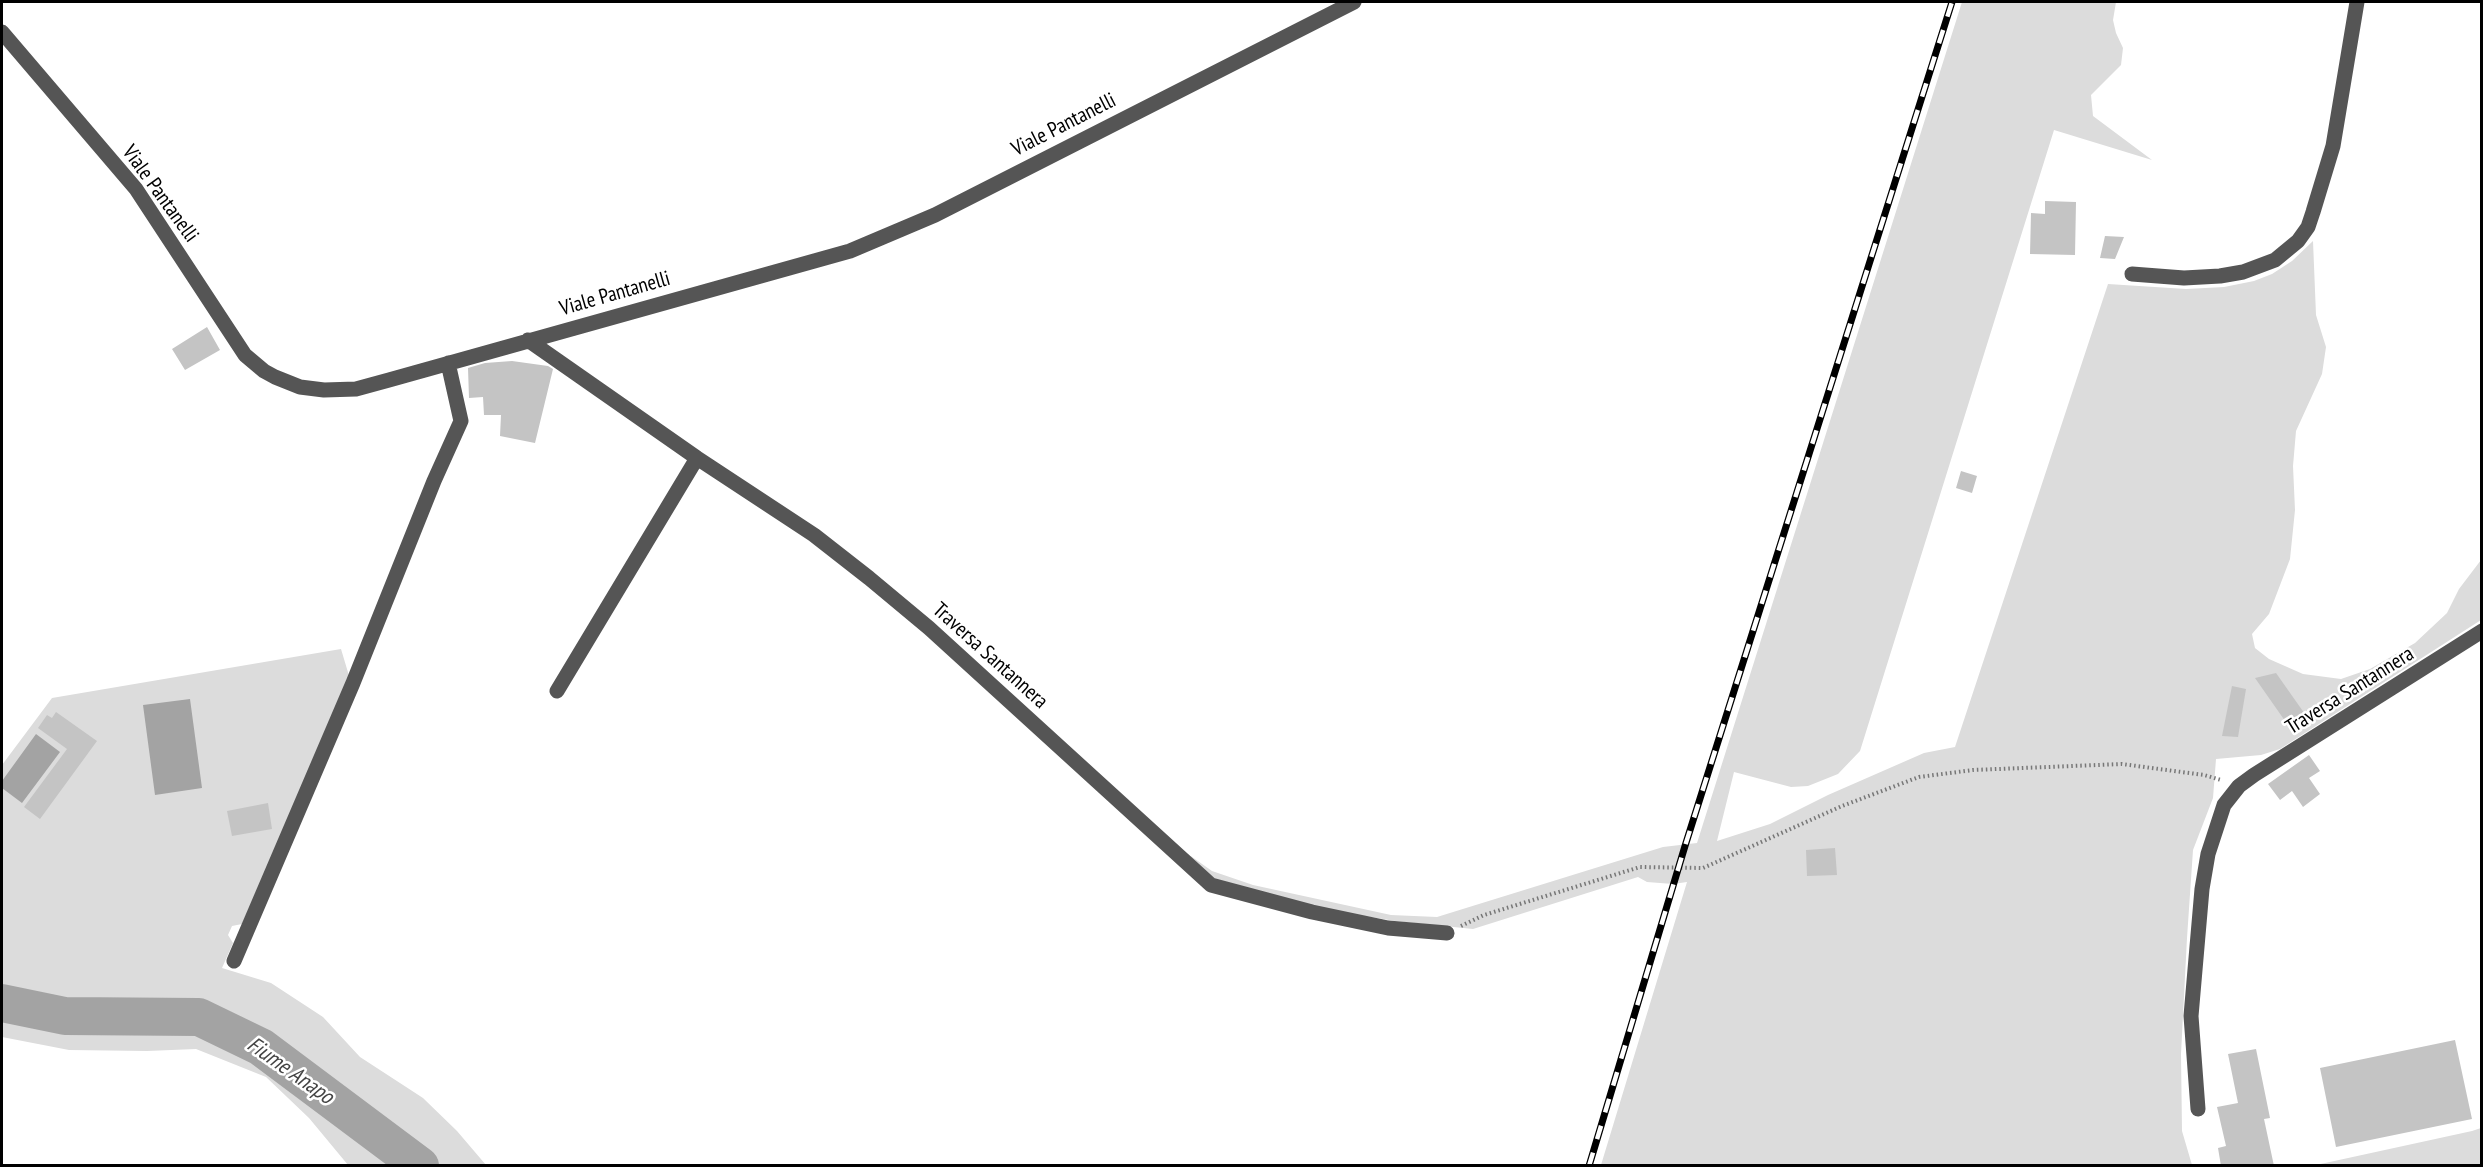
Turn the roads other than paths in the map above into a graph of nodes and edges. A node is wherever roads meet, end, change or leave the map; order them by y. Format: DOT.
graph roads {
  1 [pos="1354,2"];
  2 [pos="2357,2"];
  3 [pos="2,32"];
  4 [pos="2132,274"];
  5 [pos="528,340"];
  6 [pos="448,363"];
  7 [pos="697,458"];
  8 [pos="2481,631"];
  9 [pos="557,692"];
  10 [pos="1447,933"];
  11 [pos="234,961"];
  12 [pos="2198,1109"];
  1 -- 5 [label="street, Viale Pantanelli"];
  2 -- 4 [label="street"];
  3 -- 6 [label="street, Viale Pantanelli"];
  5 -- 6 [label="street, Viale Pantanelli"];
  5 -- 7 [label="street, Traversa Santannera"];
  6 -- 11 [label="street"];
  7 -- 9 [label="street"];
  7 -- 10 [label="street, Traversa Santannera"];
  8 -- 12 [label="street, Traversa Santannera"];
}
